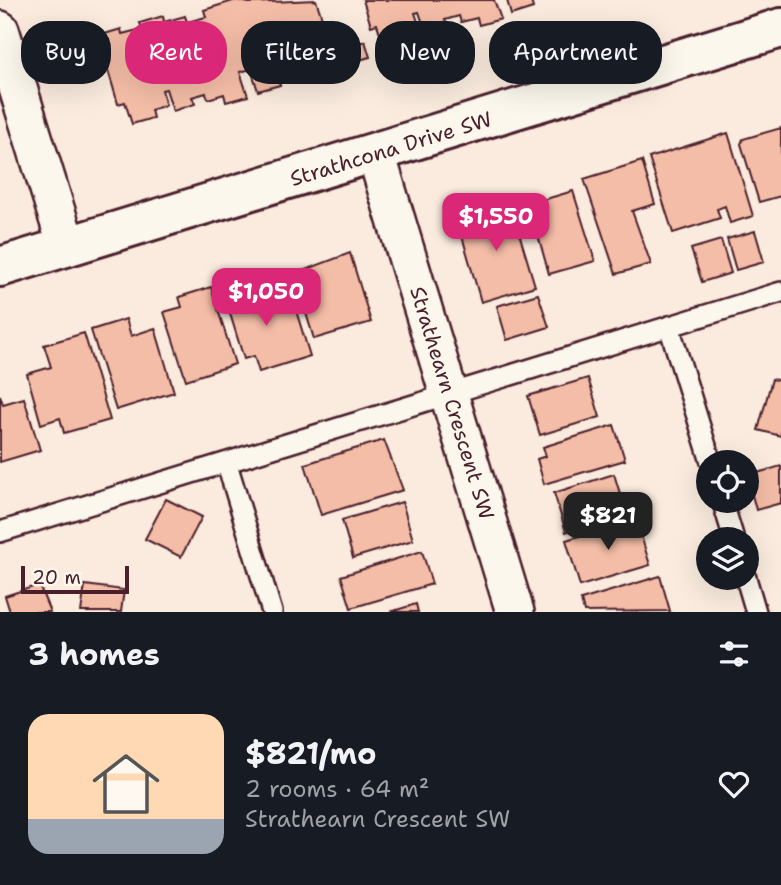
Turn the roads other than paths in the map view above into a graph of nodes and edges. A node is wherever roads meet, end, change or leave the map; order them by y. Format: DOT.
graph roads {
  1 [pos="781,28"];
  2 [pos="0,30"];
  3 [pos="376,154"];
  4 [pos="67,247"];
  5 [pos="0,267"];
  6 [pos="781,292"];
  7 [pos="669,326"];
  8 [pos="450,396"];
  9 [pos="707,450"];
  10 [pos="227,464"];
  11 [pos="0,532"];
  12 [pos="750,590"];
  13 [pos="272,612"];
  14 [pos="515,612"];
  15 [pos="756,612"];
  1 -- 3 [label="street, Strathcona Drive SW"];
  2 -- 4 [label="street"];
  3 -- 4 [label="street, Strathcona Drive SW"];
  3 -- 8 [label="street, Strathearn Crescent SW"];
  4 -- 5 [label="street, Strathcona Drive SW"];
  6 -- 7 [label="lane"];
  7 -- 8 [label="lane"];
  7 -- 9 [label="lane"];
  8 -- 10 [label="lane"];
  8 -- 14 [label="street, Strathearn Crescent SW"];
  10 -- 11 [label="lane"];
  10 -- 13 [label="lane"];
  12 -- 15 [label="lane"];
}
